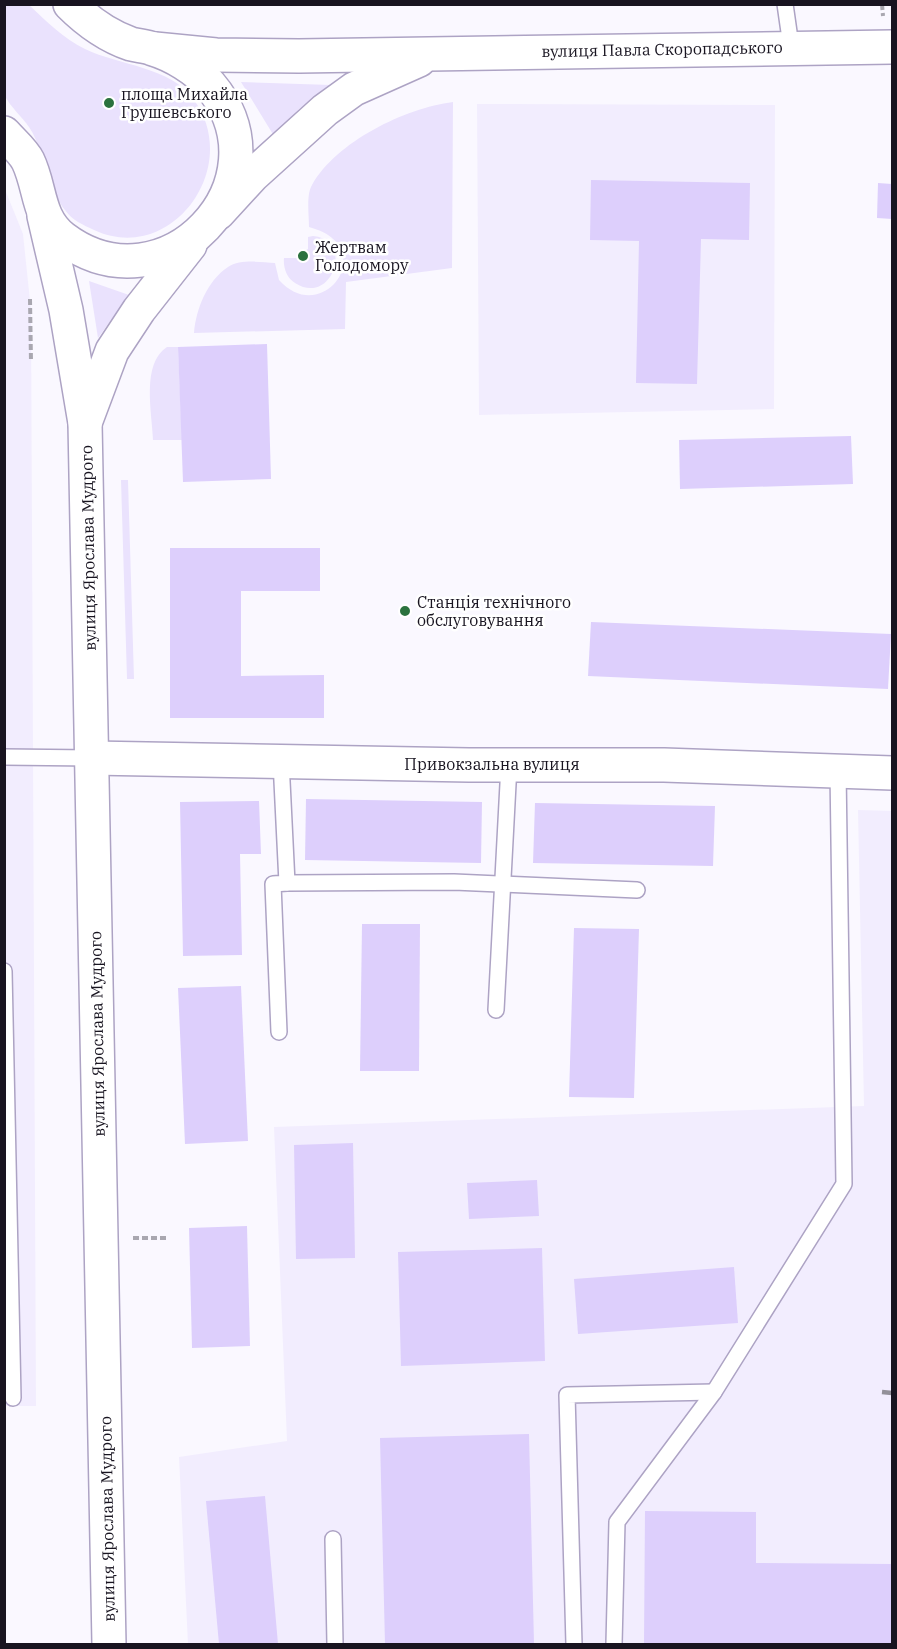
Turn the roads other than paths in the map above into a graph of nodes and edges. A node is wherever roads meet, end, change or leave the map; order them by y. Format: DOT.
graph roads {
  1 [pos="70,4"];
  2 [pos="785,4"];
  3 [pos="888,34"];
  4 [pos="791,46"];
  5 [pos="154,49"];
  6 [pos="432,54"];
  7 [pos="4,133"];
  8 [pos="44,216"];
  9 [pos="212,220"];
  10 [pos="85,423"];
  11 [pos="4,757"];
  12 [pos="92,758"];
  13 [pos="281,760"];
  14 [pos="509,765"];
  15 [pos="838,771"];
  16 [pos="892,773"];
  17 [pos="287,883"];
  18 [pos="503,884"];
  19 [pos="637,890"];
  20 [pos="4,971"];
  21 [pos="496,1010"];
  22 [pos="279,1032"];
  23 [pos="714,1392"];
  24 [pos="13,1398"];
  25 [pos="333,1539"];
  26 [pos="109,1644"];
  27 [pos="336,1644"];
  28 [pos="574,1644"];
  29 [pos="614,1644"];
  1 -- 5 [label="main road"];
  2 -- 4 [label="lane"];
  3 -- 4 [label="main road, вулиця Павла Скоропадського"];
  4 -- 6 [label="main road, вулиця Павла Скоропадського"];
  5 -- 6 [label="main road, вулиця Павла Скоропадського"];
  5 -- 9 [label="main road"];
  6 -- 9 [label="main road, вулиця Павла Скоропадського"];
  7 -- 8 [label="main road"];
  8 -- 9 [label="main road"];
  8 -- 10 [label="main road, вулиця Ярослава Мудрого"];
  9 -- 10 [label="main road, вулиця Ярослава Мудрого"];
  10 -- 12 [label="main road, вулиця Ярослава Мудрого"];
  11 -- 12 [label="lane"];
  12 -- 13 [label="main road, Привокзальна вулиця"];
  12 -- 26 [label="main road, вулиця Ярослава Мудрого"];
  13 -- 14 [label="main road, Привокзальна вулиця"];
  13 -- 17 [label="lane"];
  14 -- 15 [label="main road, Привокзальна вулиця"];
  14 -- 18 [label="lane"];
  15 -- 16 [label="main road, Привокзальна вулиця"];
  15 -- 23 [label="lane"];
  17 -- 18 [label="lane"];
  17 -- 22 [label="lane"];
  18 -- 19 [label="lane"];
  18 -- 21 [label="lane"];
  20 -- 24 [label="lane"];
  23 -- 28 [label="lane"];
  23 -- 29 [label="lane"];
  25 -- 27 [label="lane"];
}
